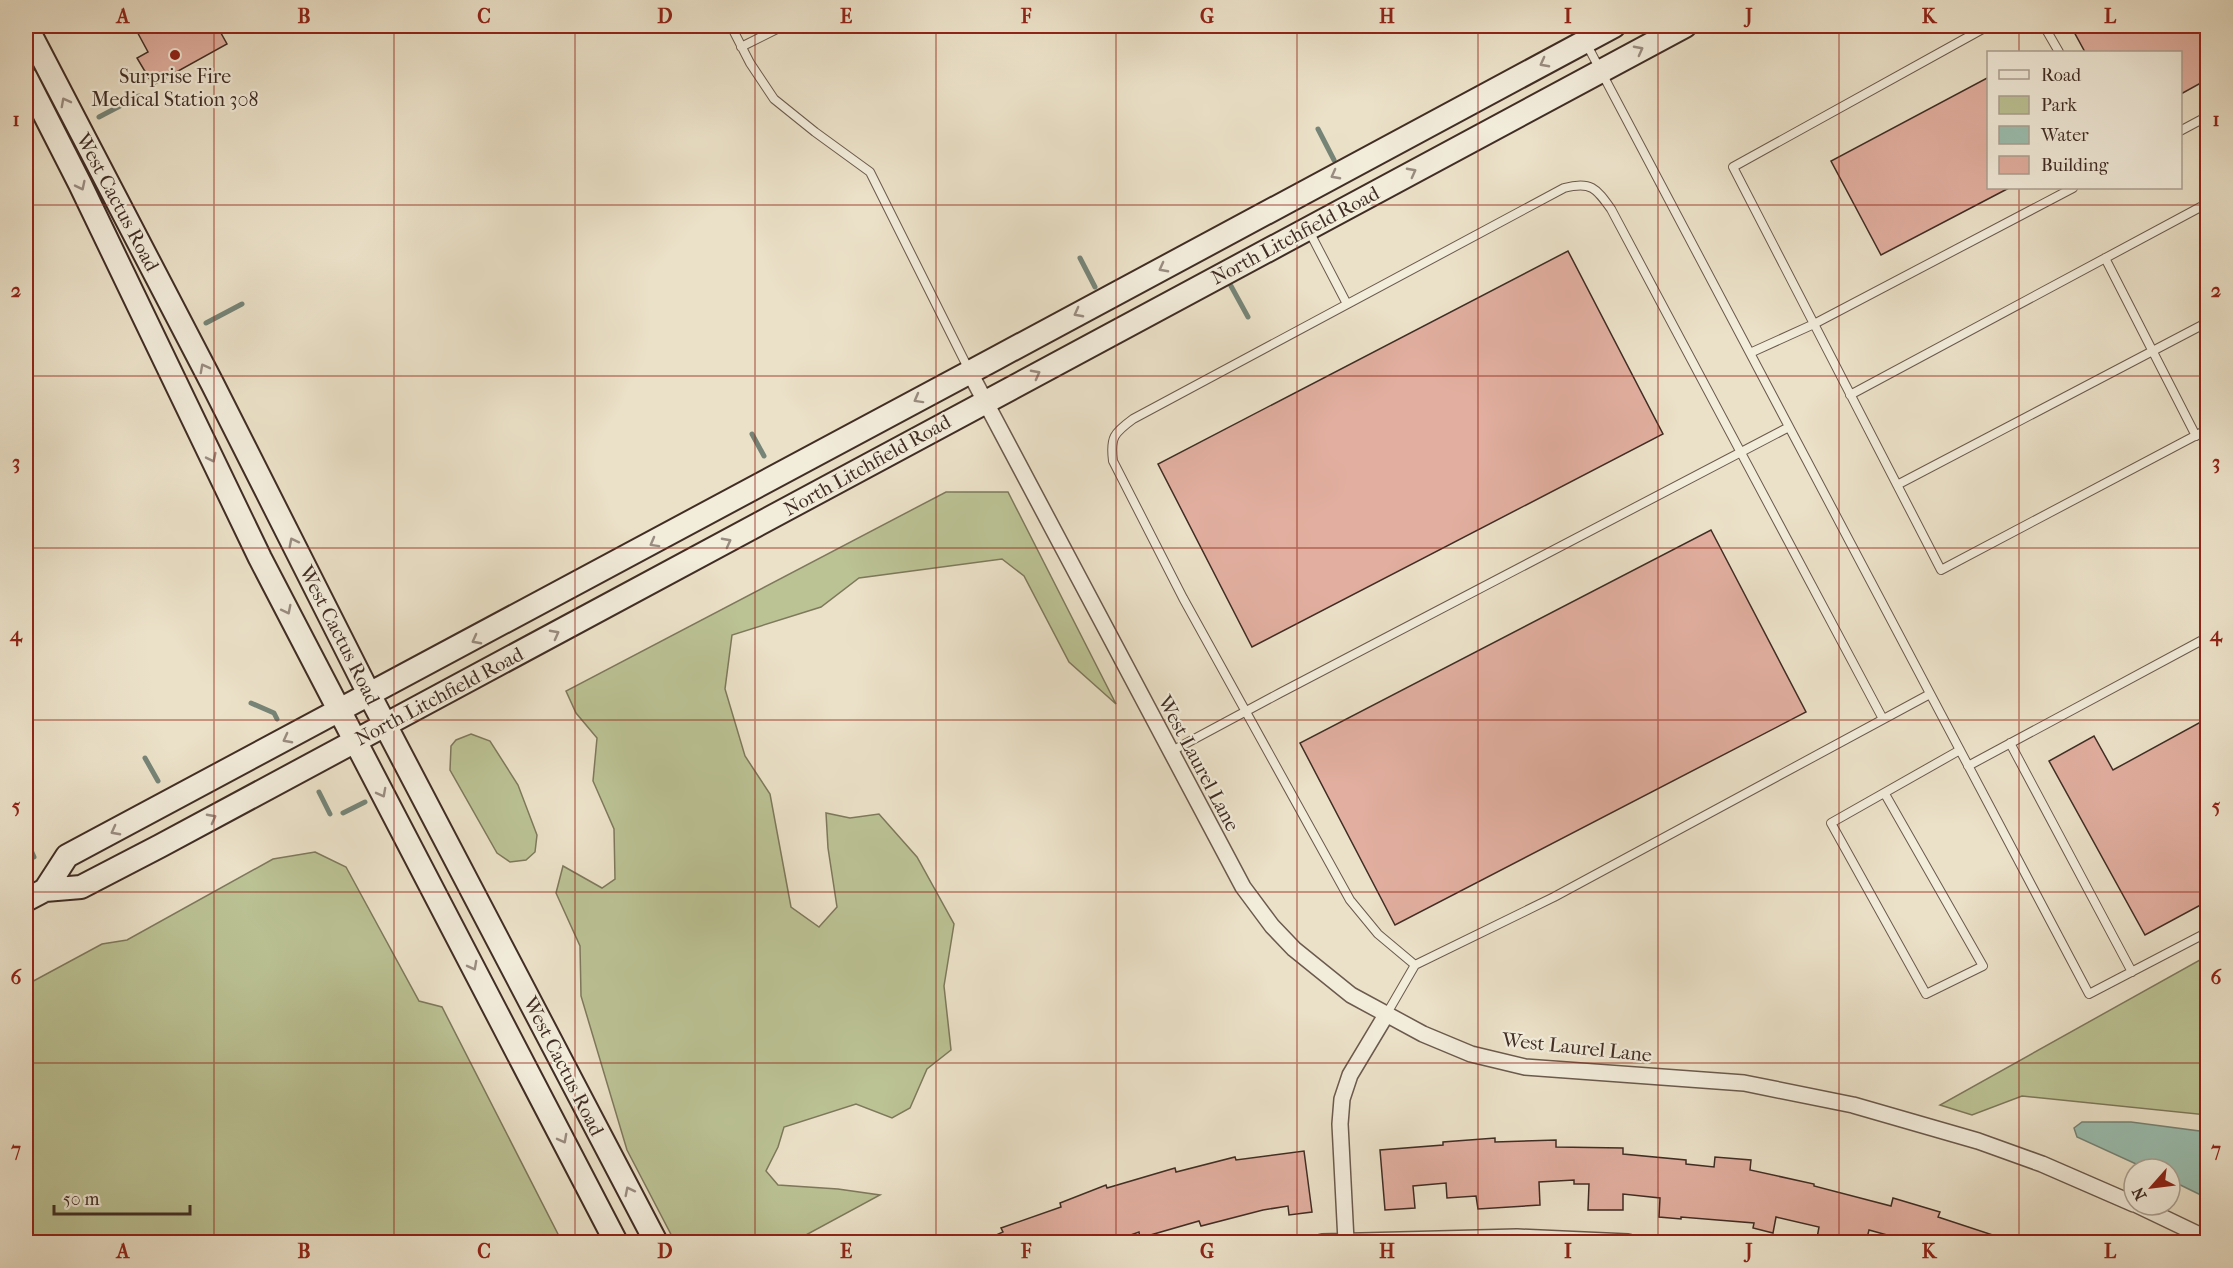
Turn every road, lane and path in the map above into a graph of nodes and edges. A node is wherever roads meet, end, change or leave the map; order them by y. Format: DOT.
graph roads {
  1 [pos="26,26"];
  2 [pos="730,26"];
  3 [pos="783,26"];
  4 [pos="1614,26"];
  5 [pos="1685,26"];
  6 [pos="1988,26"];
  7 [pos="2044,26"];
  8 [pos="1585,41"];
  9 [pos="741,47"];
  10 [pos="2058,51"];
  11 [pos="1601,71"];
  12 [pos="26,78"];
  13 [pos="2208,116"];
  14 [pos="2182,129"];
  15 [pos="2071,189"];
  16 [pos="2208,203"];
  17 [pos="1308,228"];
  18 [pos="2105,258"];
  19 [pos="1347,304"];
  20 [pos="2208,322"];
  21 [pos="1814,324"];
  22 [pos="2153,351"];
  23 [pos="1750,353"];
  24 [pos="969,371"];
  25 [pos="1850,395"];
  26 [pos="985,402"];
  27 [pos="1789,427"];
  28 [pos="2208,429"];
  29 [pos="2196,436"];
  30 [pos="1740,451"];
  31 [pos="1897,485"];
  32 [pos="2208,637"];
  33 [pos="1930,694"];
  34 [pos="370,696"];
  35 [pos="339,712"];
  36 [pos="1246,712"];
  37 [pos="1883,719"];
  38 [pos="386,725"];
  39 [pos="356,741"];
  40 [pos="2010,743"];
  41 [pos="1960,750"];
  42 [pos="1170,752"];
  43 [pos="1968,766"];
  44 [pos="1885,794"];
  45 [pos="35,895"];
  46 [pos="2208,932"];
  47 [pos="1415,965"];
  48 [pos="2133,972"];
  49 [pos="1386,1015"];
  50 [pos="2122,1198"];
  51 [pos="2162,1217"];
  52 [pos="2208,1239"];
  53 [pos="1346,1240"];
  54 [pos="616,1242"];
  55 [pos="656,1242"];
  56 [pos="1322,1242"];
  57 [pos="1628,1242"];
  34 -- 1 [label="main road, West Cactus Road, one-way"];
  2 -- 9 [label="lane"];
  3 -- 9 [label="lane"];
  4 -- 8 [label="main road, North Litchfield Road"];
  11 -- 5 [label="main road, North Litchfield Road, one-way"];
  6 -- 21 [label="lane"];
  7 -- 10 [label="lane"];
  8 -- 11 [label="lane"];
  8 -- 24 [label="main road, North Litchfield Road, one-way"];
  9 -- 24 [label="lane"];
  17 -- 11 [label="main road, North Litchfield Road, one-way"];
  11 -- 23 [label="lane"];
  12 -- 35 [label="main road, West Cactus Road, one-way"];
  13 -- 14 [label="lane"];
  15 -- 21 [label="lane"];
  16 -- 18 [label="lane"];
  17 -- 19 [label="lane"];
  26 -- 17 [label="main road, North Litchfield Road, one-way"];
  18 -- 22 [label="lane"];
  18 -- 25 [label="lane"];
  19 -- 30 [label="lane"];
  19 -- 36 [label="lane"];
  20 -- 22 [label="lane"];
  21 -- 23 [label="lane"];
  21 -- 25 [label="lane"];
  22 -- 29 [label="lane"];
  22 -- 31 [label="lane"];
  23 -- 27 [label="lane"];
  24 -- 26 [label="street, West Laurel Lane"];
  24 -- 34 [label="main road, North Litchfield Road, one-way"];
  25 -- 31 [label="lane"];
  38 -- 26 [label="main road, North Litchfield Road, one-way"];
  26 -- 42 [label="street, West Laurel Lane"];
  27 -- 30 [label="lane"];
  27 -- 33 [label="lane"];
  28 -- 29 [label="lane"];
  29 -- 31 [label="lane"];
  30 -- 36 [label="lane"];
  30 -- 37 [label="lane"];
  32 -- 40 [label="lane"];
  33 -- 37 [label="lane"];
  33 -- 41 [label="lane"];
  34 -- 35 [label="main road, North Litchfield Road"];
  34 -- 38 [label="main road, West Cactus Road"];
  35 -- 39 [label="main road, West Cactus Road"];
  35 -- 45 [label="main road, North Litchfield Road, one-way"];
  36 -- 42 [label="lane"];
  36 -- 47 [label="lane"];
  37 -- 47 [label="lane"];
  38 -- 39 [label="main road, North Litchfield Road"];
  55 -- 38 [label="main road, West Cactus Road, one-way"];
  45 -- 39 [label="main road, North Litchfield Road, one-way"];
  39 -- 54 [label="main road, West Cactus Road, one-way"];
  40 -- 43 [label="lane"];
  40 -- 48 [label="lane"];
  41 -- 43 [label="lane"];
  41 -- 44 [label="lane"];
  42 -- 49 [label="street, West Laurel Lane"];
  43 -- 48 [label="lane"];
  44 -- 44 [label="lane"];
  46 -- 48 [label="lane"];
  47 -- 49 [label="lane"];
  49 -- 50 [label="street, West Laurel Lane"];
  49 -- 53 [label="street"];
  51 -- 52 [label="street, West Laurel Lane"];
  53 -- 56 [label="street"];
  53 -- 57 [label="street"];
}
